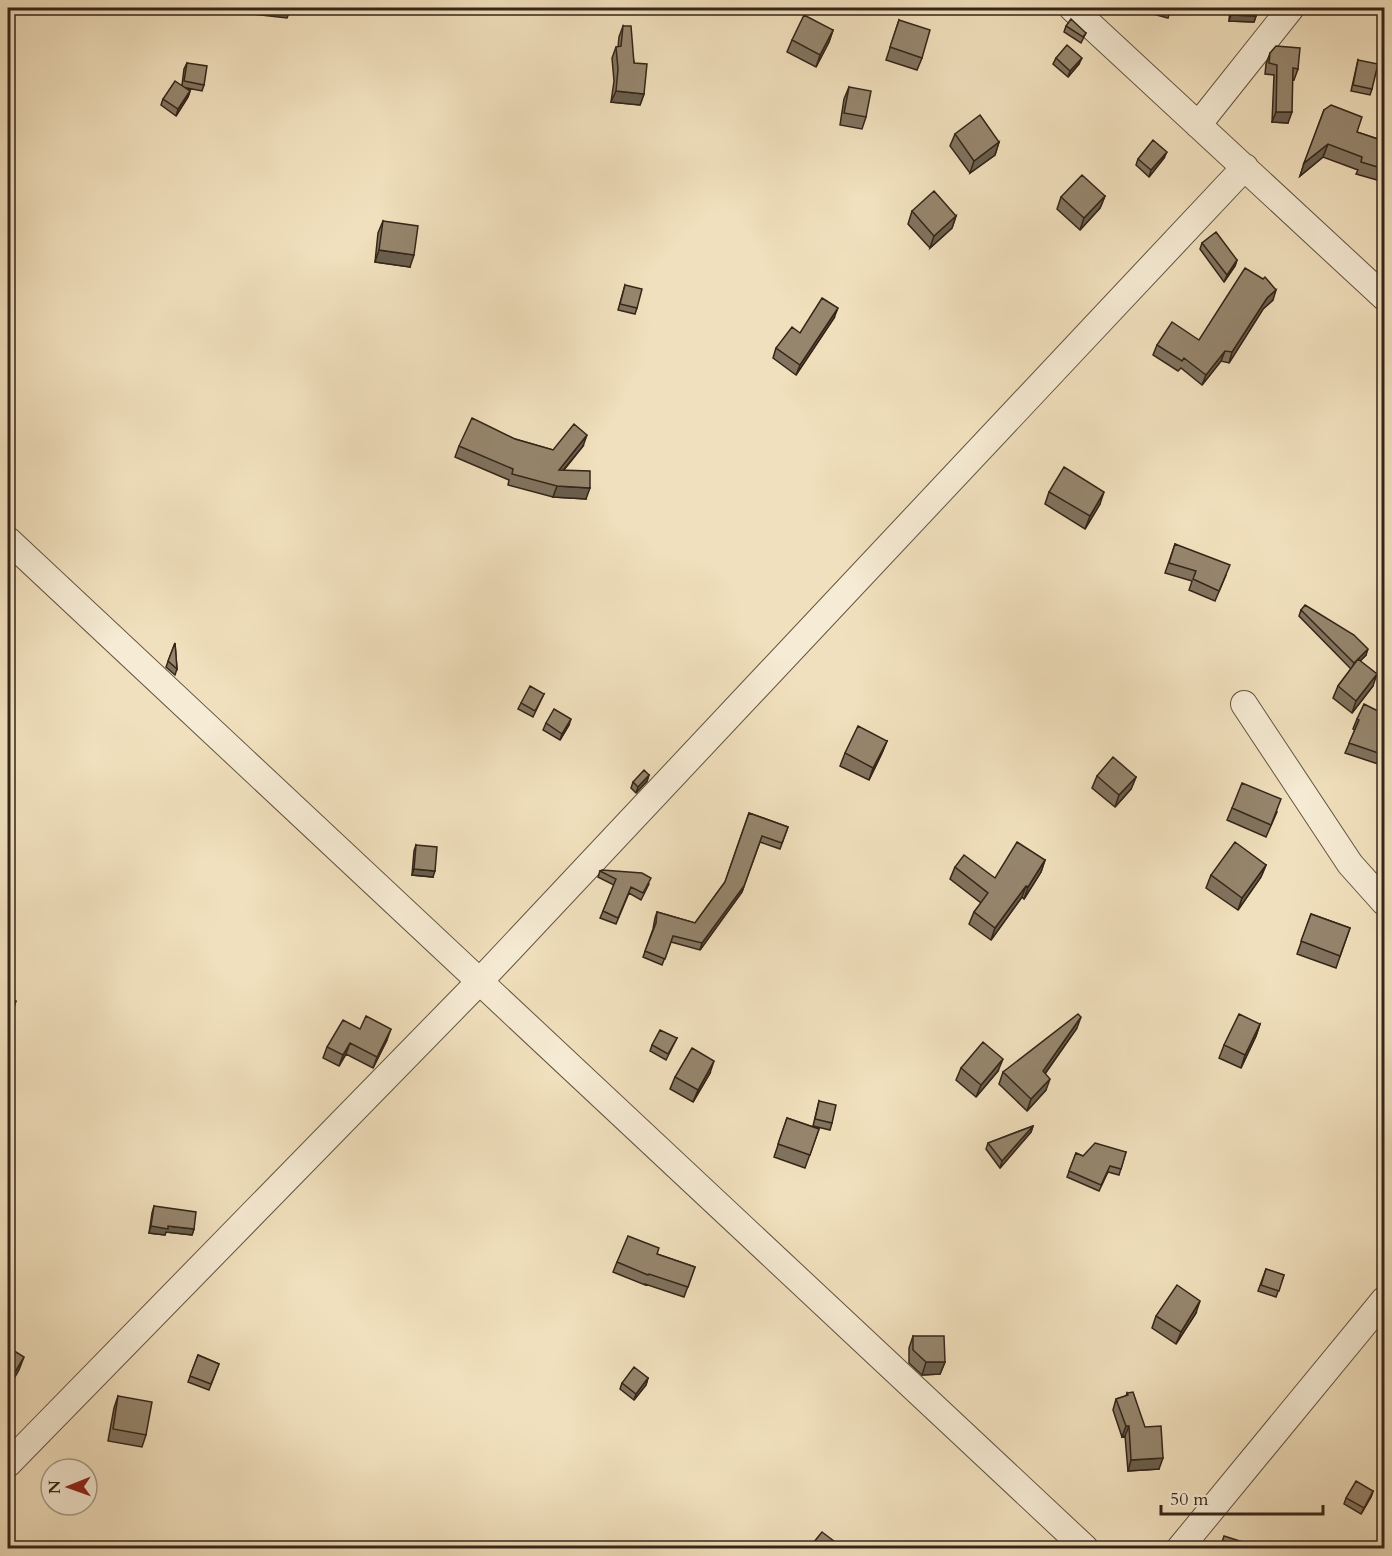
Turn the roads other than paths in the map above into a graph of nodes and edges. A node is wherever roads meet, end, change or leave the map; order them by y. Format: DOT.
graph roads {
  1 [pos="1072,8"];
  2 [pos="1291,8"];
  3 [pos="1198,124"];
  4 [pos="1245,167"];
  5 [pos="1384,297"];
  6 [pos="8,540"];
  7 [pos="1244,704"];
  8 [pos="1384,902"];
  9 [pos="480,981"];
  10 [pos="1384,1300"];
  11 [pos="8,1464"];
  12 [pos="1086,1548"];
  13 [pos="1180,1548"];
  1 -- 3 [label="street"];
  2 -- 3 [label="street"];
  3 -- 4 [label="street"];
  4 -- 5 [label="street"];
  4 -- 9 [label="street"];
  6 -- 9 [label="street"];
  7 -- 8 [label="street"];
  9 -- 11 [label="street"];
  9 -- 12 [label="street"];
  10 -- 13 [label="street"];
}
